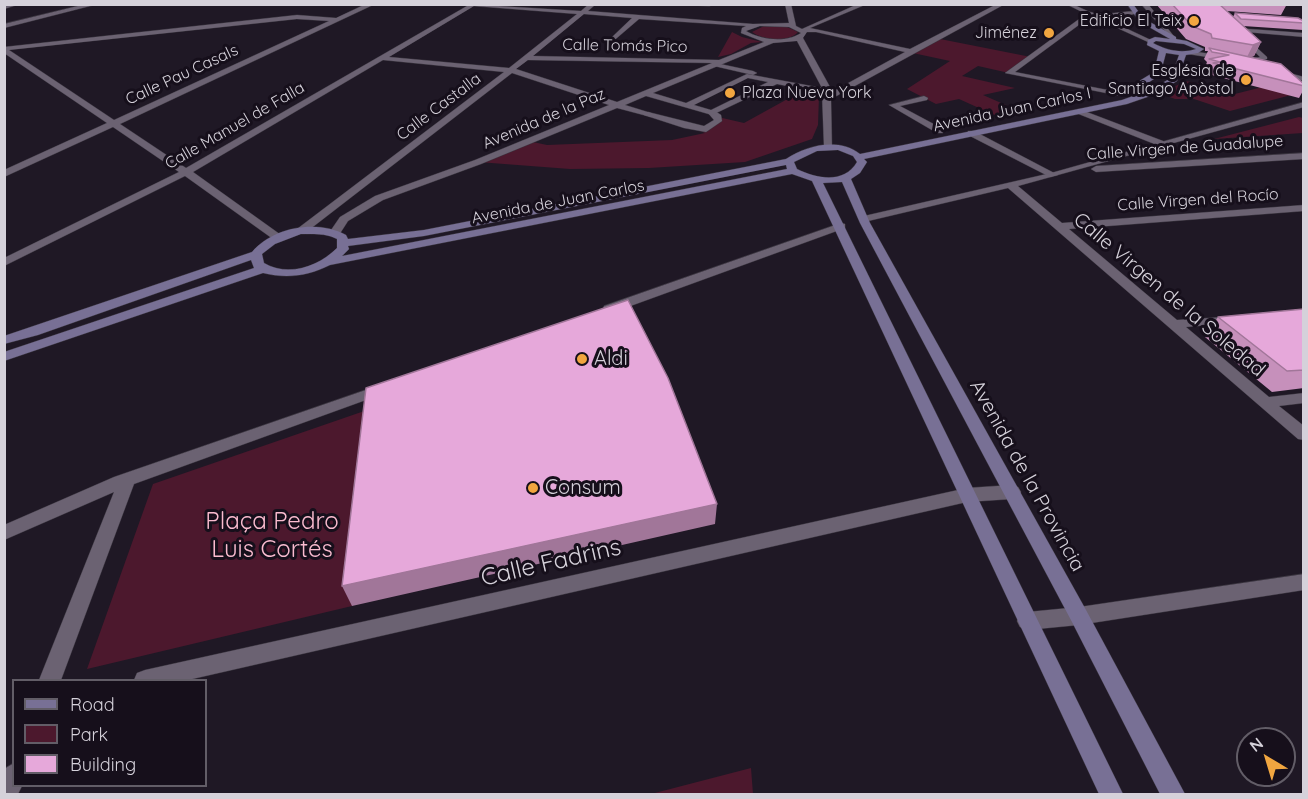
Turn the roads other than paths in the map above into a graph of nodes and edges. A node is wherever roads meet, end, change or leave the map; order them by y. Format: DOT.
graph roads {
  1 [pos="15,4"];
  2 [pos="95,4"];
  3 [pos="359,4"];
  4 [pos="372,4"];
  5 [pos="468,4"];
  6 [pos="593,4"];
  7 [pos="675,4"];
  8 [pos="710,4"];
  9 [pos="788,4"];
  10 [pos="864,4"];
  11 [pos="1002,4"];
  12 [pos="1069,4"];
  13 [pos="1130,4"];
  14 [pos="1144,4"];
  15 [pos="474,5"];
  16 [pos="4,7"];
  17 [pos="1136,12"];
  18 [pos="582,13"];
  19 [pos="1090,14"];
  20 [pos="637,17"];
  21 [pos="327,19"];
  22 [pos="1140,19"];
  23 [pos="339,20"];
  24 [pos="1227,23"];
  25 [pos="751,25"];
  26 [pos="4,26"];
  27 [pos="793,26"];
  28 [pos="1236,30"];
  29 [pos="802,33"];
  30 [pos="1304,35"];
  31 [pos="1152,40"];
  32 [pos="1176,40"];
  33 [pos="611,41"];
  34 [pos="772,41"];
  35 [pos="1196,45"];
  36 [pos="4,50"];
  37 [pos="1163,50"];
  38 [pos="911,51"];
  39 [pos="1187,53"];
  40 [pos="381,58"];
  41 [pos="527,58"];
  42 [pos="1243,58"];
  43 [pos="719,63"];
  44 [pos="1260,67"];
  45 [pos="512,70"];
  46 [pos="1270,70"];
  47 [pos="753,74"];
  48 [pos="1304,77"];
  49 [pos="774,78"];
  50 [pos="646,93"];
  51 [pos="827,94"];
  52 [pos="1118,94"];
  53 [pos="924,98"];
  54 [pos="618,104"];
  55 [pos="1304,104"];
  56 [pos="686,106"];
  57 [pos="1079,111"];
  58 [pos="712,113"];
  59 [pos="109,122"];
  60 [pos="940,131"];
  61 [pos="971,133"];
  62 [pos="1160,143"];
  63 [pos="829,147"];
  64 [pos="848,150"];
  65 [pos="1304,156"];
  66 [pos="860,157"];
  67 [pos="4,166"];
  68 [pos="791,166"];
  69 [pos="1069,171"];
  70 [pos="186,172"];
  71 [pos="4,174"];
  72 [pos="1053,175"];
  73 [pos="845,178"];
  74 [pos="817,181"];
  75 [pos="1009,184"];
  76 [pos="1304,208"];
  77 [pos="864,219"];
  78 [pos="841,226"];
  79 [pos="1058,226"];
  80 [pos="301,231"];
  81 [pos="335,233"];
  82 [pos="277,237"];
  83 [pos="344,243"];
  84 [pos="256,254"];
  85 [pos="329,262"];
  86 [pos="4,263"];
  87 [pos="263,269"];
  88 [pos="596,313"];
  89 [pos="1244,318"];
  90 [pos="1173,324"];
  91 [pos="4,340"];
  92 [pos="4,357"];
  93 [pos="395,385"];
  94 [pos="1304,398"];
  95 [pos="1265,402"];
  96 [pos="1304,435"];
  97 [pos="127,480"];
  98 [pos="1012,492"];
  99 [pos="968,495"];
  100 [pos="4,533"];
  101 [pos="1304,582"];
  102 [pos="1079,616"];
  103 [pos="1027,621"];
  104 [pos="51,679"];
  105 [pos="155,679"];
  106 [pos="12,780"];
  107 [pos="6,795"];
  108 [pos="1111,795"];
  109 [pos="1173,795"];
  1 -- 16 [label="street"];
  2 -- 26 [label="street"];
  3 -- 21 [label="street, Calle Pau Casals"];
  4 -- 23 [label="street, Calle Pau Casals"];
  5 -- 15 [label="street"];
  6 -- 18 [label="street, Calle Castalla"];
  7 -- 8 [label="street"];
  9 -- 27 [label="street"];
  10 -- 29 [label="street"];
  11 -- 38 [label="street"];
  12 -- 19 [label="street"];
  13 -- 17 [label="main road"];
  14 -- 32 [label="street"];
  15 -- 18 [label="street"];
  15 -- 40 [label="street, Calle Manuel de Falla"];
  17 -- 19 [label="street"];
  17 -- 22 [label="main road"];
  18 -- 20 [label="street"];
  18 -- 41 [label="street, Calle Castalla"];
  19 -- 31 [label="street"];
  19 -- 52 [label="street"];
  20 -- 25 [label="street"];
  20 -- 33 [label="street"];
  21 -- 23 [label="street"];
  21 -- 36 [label="street"];
  21 -- 59 [label="street, Calle Pau Casals"];
  22 -- 31 [label="main road"];
  22 -- 32 [label="main road"];
  23 -- 59 [label="street, Calle Pau Casals"];
  24 -- 28 [label="street"];
  25 -- 27 [label="street"];
  25 -- 34 [label="street"];
  27 -- 29 [label="street"];
  28 -- 30 [label="street"];
  28 -- 42 [label="street"];
  29 -- 34 [label="street"];
  29 -- 38 [label="street"];
  29 -- 51 [label="street"];
  31 -- 32 [label="main road"];
  31 -- 37 [label="main road"];
  32 -- 35 [label="main road"];
  34 -- 43 [label="street, Avenida de la Paz"];
  35 -- 39 [label="main road, Avenida Juan Carlos I"];
  35 -- 42 [label="street"];
  36 -- 59 [label="street"];
  37 -- 39 [label="main road"];
  37 -- 52 [label="main road, Avenida Juan Carlos I"];
  38 -- 51 [label="street"];
  39 -- 44 [label="street"];
  39 -- 57 [label="main road, Avenida Juan Carlos I"];
  40 -- 45 [label="street"];
  40 -- 70 [label="street, Calle Manuel de Falla"];
  41 -- 43 [label="street, Calle Tomás Pico"];
  41 -- 45 [label="street, Calle Castalla"];
  42 -- 48 [label="street"];
  43 -- 47 [label="street"];
  43 -- 50 [label="street, Avenida de la Paz"];
  45 -- 54 [label="street"];
  45 -- 80 [label="street, Calle Castalla"];
  46 -- 48 [label="street"];
  49 -- 51 [label="street"];
  49 -- 56 [label="street"];
  49 -- 58 [label="street"];
  50 -- 54 [label="street, Avenida de la Paz"];
  50 -- 56 [label="street"];
  51 -- 63 [label="street"];
  52 -- 60 [label="main road, Avenida Juan Carlos I"];
  53 -- 60 [label="street"];
  54 -- 58 [label="street"];
  54 -- 81 [label="street, Avenida de la Paz"];
  55 -- 62 [label="street"];
  56 -- 58 [label="street"];
  57 -- 61 [label="main road, Avenida Juan Carlos I"];
  57 -- 62 [label="street"];
  59 -- 67 [label="street, Calle Pau Casals"];
  59 -- 70 [label="street"];
  59 -- 71 [label="street, Calle Pau Casals"];
  60 -- 64 [label="main road, Avenida Juan Carlos I"];
  61 -- 66 [label="main road, Avenida Juan Carlos I"];
  61 -- 72 [label="street"];
  62 -- 69 [label="street"];
  63 -- 64 [label="main road"];
  63 -- 68 [label="main road"];
  64 -- 66 [label="main road"];
  65 -- 69 [label="street, Calle Virgen de Guadalupe"];
  66 -- 73 [label="main road"];
  68 -- 74 [label="main road"];
  68 -- 83 [label="main road, Avenida de Juan Carlos"];
  68 -- 85 [label="main road, Avenida de Juan Carlos"];
  69 -- 72 [label="street"];
  70 -- 82 [label="street"];
  70 -- 86 [label="street, Calle Manuel de Falla"];
  72 -- 75 [label="street"];
  73 -- 74 [label="main road"];
  73 -- 77 [label="main road, Avenida de la Provincia"];
  74 -- 78 [label="main road"];
  75 -- 77 [label="street"];
  75 -- 79 [label="street, Calle Virgen de la Soledad"];
  76 -- 79 [label="street, Calle Virgen del Rocío"];
  77 -- 98 [label="main road, Avenida de la Provincia"];
  78 -- 88 [label="street"];
  78 -- 99 [label="main road"];
  79 -- 90 [label="street, Calle Virgen de la Soledad"];
  80 -- 81 [label="main road"];
  80 -- 82 [label="main road"];
  81 -- 83 [label="main road"];
  82 -- 84 [label="main road"];
  83 -- 85 [label="main road"];
  84 -- 87 [label="main road"];
  84 -- 91 [label="main road"];
  85 -- 87 [label="main road, Avenida de Juan Carlos"];
  87 -- 92 [label="main road"];
  89 -- 90 [label="street"];
  90 -- 95 [label="street, Calle Virgen de la Soledad"];
  93 -- 97 [label="street"];
  94 -- 95 [label="street"];
  95 -- 96 [label="street, Calle Virgen de la Soledad"];
  97 -- 100 [label="street"];
  97 -- 104 [label="street"];
  98 -- 99 [label="street, Calle Fadrins"];
  98 -- 102 [label="main road, Avenida de la Provincia"];
  99 -- 103 [label="main road"];
  99 -- 105 [label="street, Calle Fadrins"];
  101 -- 102 [label="street"];
  102 -- 103 [label="street"];
  102 -- 109 [label="main road, Avenida de la Provincia"];
  103 -- 108 [label="main road"];
  106 -- 107 [label="street"];
}
